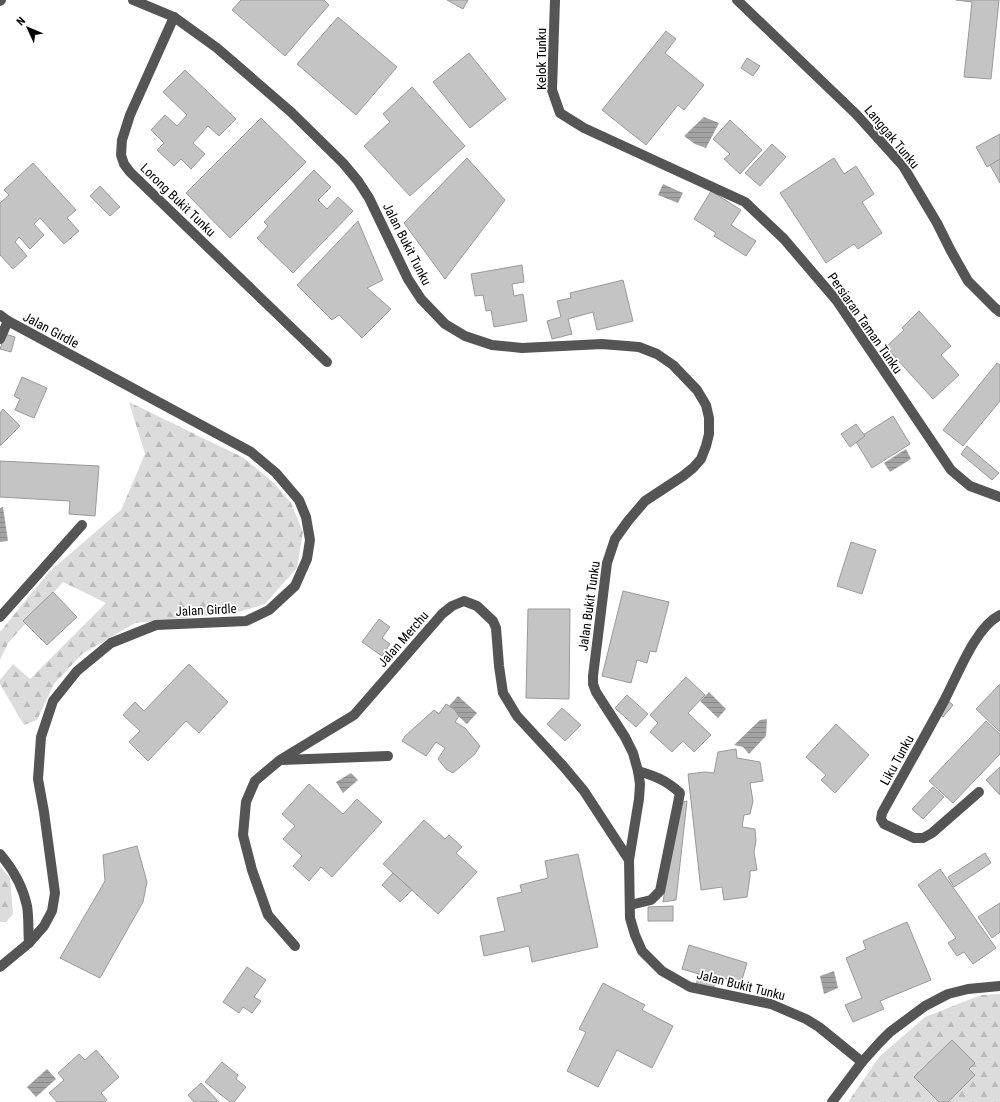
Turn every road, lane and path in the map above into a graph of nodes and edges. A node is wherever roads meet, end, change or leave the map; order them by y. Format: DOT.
graph roads {
  1 [pos="134,0"];
  2 [pos="555,0"];
  3 [pos="737,0"];
  4 [pos="174,17"];
  5 [pos="584,128"];
  6 [pos="1000,312"];
  7 [pos="4,318"];
  8 [pos="0,339"];
  9 [pos="327,362"];
  10 [pos="1000,497"];
  11 [pos="82,526"];
  12 [pos="1000,615"];
  13 [pos="0,617"];
  14 [pos="388,756"];
  15 [pos="280,760"];
  16 [pos="638,771"];
  17 [pos="979,792"];
  18 [pos="0,854"];
  19 [pos="629,860"];
  20 [pos="630,904"];
  21 [pos="29,943"];
  22 [pos="295,946"];
  23 [pos="0,967"];
  24 [pos="1000,986"];
  25 [pos="862,1062"];
  26 [pos="832,1102"];
  1 -- 4 [label="street, Jalan Bukit Tunku"];
  2 -- 5 [label="street, Kelok Tunku"];
  3 -- 6 [label="street, Langgak Tunku"];
  4 -- 9 [label="street, Lorong Bukit Tunku"];
  4 -- 16 [label="street, Jalan Bukit Tunku"];
  5 -- 10 [label="street, Persiaran Taman Tunku"];
  7 -- 8 [label="street"];
  7 -- 21 [label="street, Jalan Girdle"];
  11 -- 13 [label="street"];
  12 -- 17 [label="street, Liku Tunku"];
  14 -- 15 [label="street"];
  15 -- 19 [label="street, Jalan Merchu"];
  15 -- 22 [label="street, Jalan Merchu"];
  16 -- 19 [label="street, Jalan Bukit Tunku"];
  16 -- 20 [label="street"];
  18 -- 21 [label="street"];
  19 -- 20 [label="street, Jalan Bukit Tunku"];
  20 -- 25 [label="street, Jalan Bukit Tunku"];
  21 -- 23 [label="street, Jalan Girdle"];
  24 -- 25 [label="street"];
  25 -- 26 [label="street"];
}
